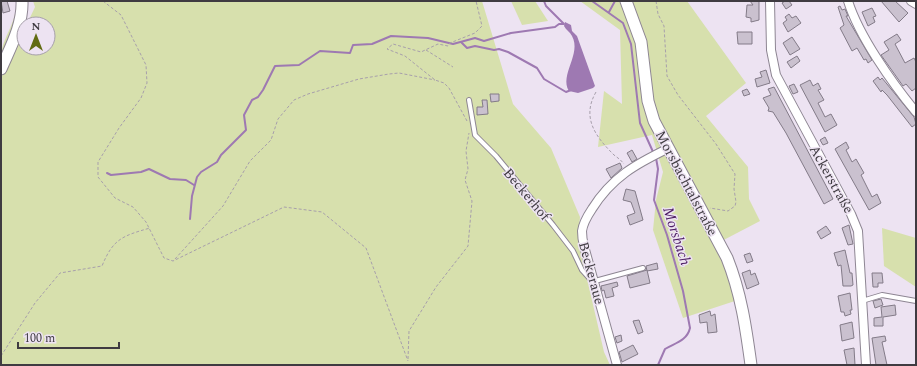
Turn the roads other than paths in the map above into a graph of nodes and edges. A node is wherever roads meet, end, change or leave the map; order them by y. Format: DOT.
graph roads {
  1 [pos="22,1"];
  2 [pos="626,1"];
  3 [pos="770,1"];
  4 [pos="848,1"];
  5 [pos="911,1"];
  6 [pos="916,4"];
  7 [pos="1,69"];
  8 [pos="469,100"];
  9 [pos="916,112"];
  10 [pos="664,150"];
  11 [pos="643,268"];
  12 [pos="595,283"];
  13 [pos="861,301"];
  14 [pos="916,301"];
  15 [pos="617,365"];
  16 [pos="751,365"];
  17 [pos="866,365"];
  1 -- 7 [label="main road"];
  2 -- 10 [label="main road, Morsbachtalstraße"];
  3 -- 13 [label="street, Ackerstraße"];
  4 -- 9 [label="street"];
  5 -- 6 [label="street"];
  8 -- 12 [label="lane, Beckerhof"];
  10 -- 12 [label="street, Beckeraue"];
  10 -- 16 [label="main road, Morsbachtalstraße"];
  11 -- 12 [label="lane"];
  12 -- 15 [label="street, Beckeraue"];
  13 -- 14 [label="lane"];
  13 -- 17 [label="street, Ackerstraße"];
}
